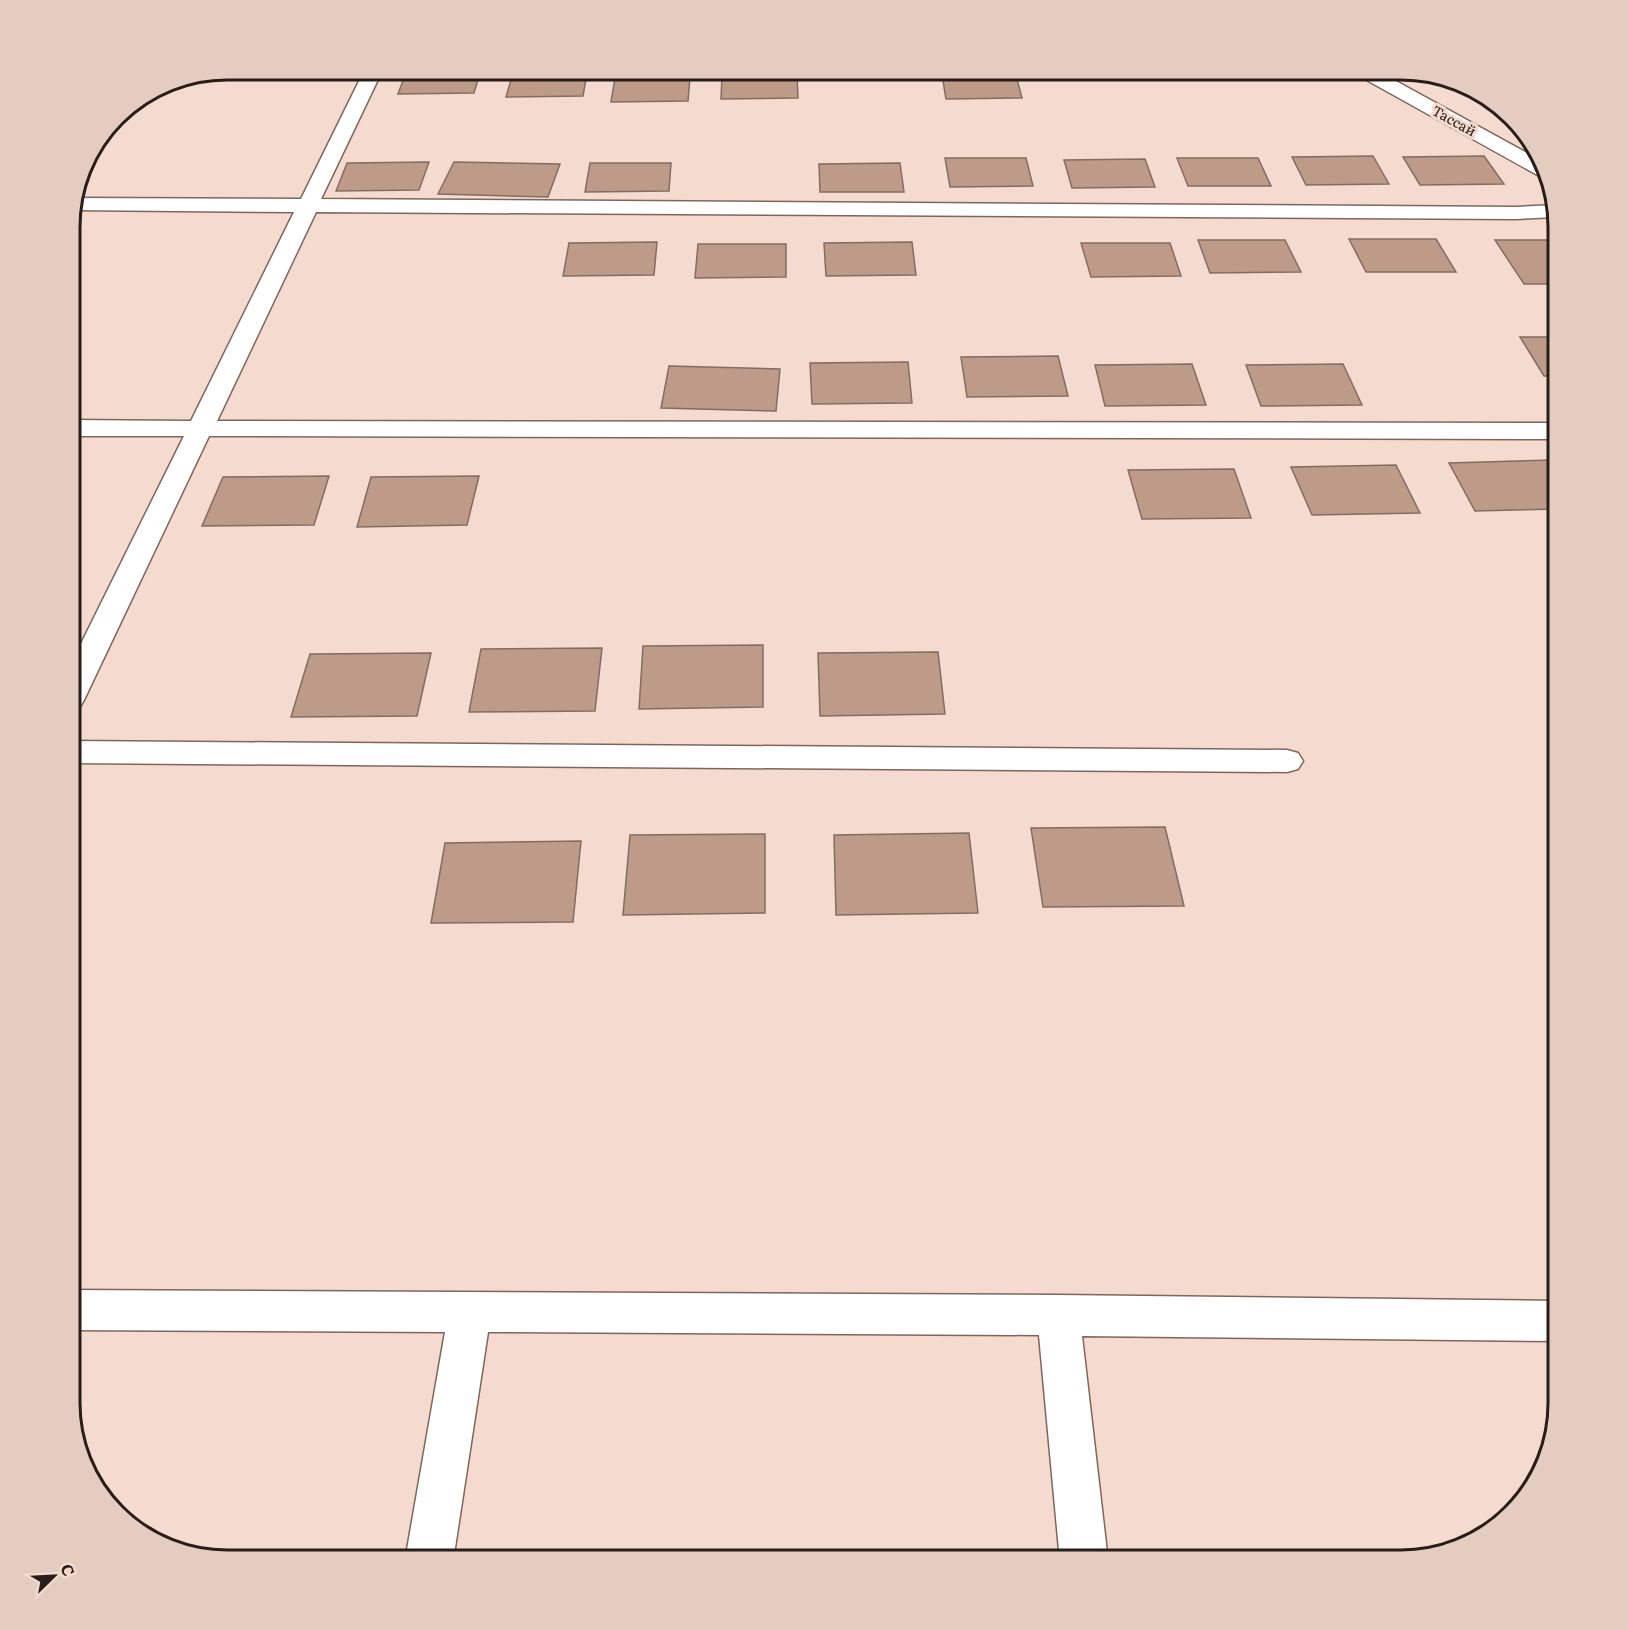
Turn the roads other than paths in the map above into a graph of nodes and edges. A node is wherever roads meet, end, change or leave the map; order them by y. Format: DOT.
graph roads {
  1 [pos="369,80"];
  2 [pos="1380,80"];
  3 [pos="1535,166"];
  4 [pos="81,204"];
  5 [pos="308,205"];
  6 [pos="1547,211"];
  7 [pos="80,428"];
  8 [pos="201,429"];
  9 [pos="1548,431"];
  10 [pos="80,677"];
  11 [pos="80,752"];
  12 [pos="1287,761"];
  13 [pos="80,1310"];
  14 [pos="470,1312"];
  15 [pos="1058,1315"];
  16 [pos="1548,1322"];
  17 [pos="431,1550"];
  18 [pos="1083,1550"];
  1 -- 5 [label="street"];
  2 -- 3 [label="street, Тассай"];
  4 -- 5 [label="street"];
  5 -- 6 [label="street"];
  5 -- 8 [label="street"];
  7 -- 8 [label="street"];
  8 -- 9 [label="street"];
  8 -- 10 [label="street"];
  11 -- 12 [label="street"];
  13 -- 14 [label="street"];
  14 -- 15 [label="street"];
  14 -- 17 [label="street"];
  15 -- 16 [label="street"];
  15 -- 18 [label="street"];
}
